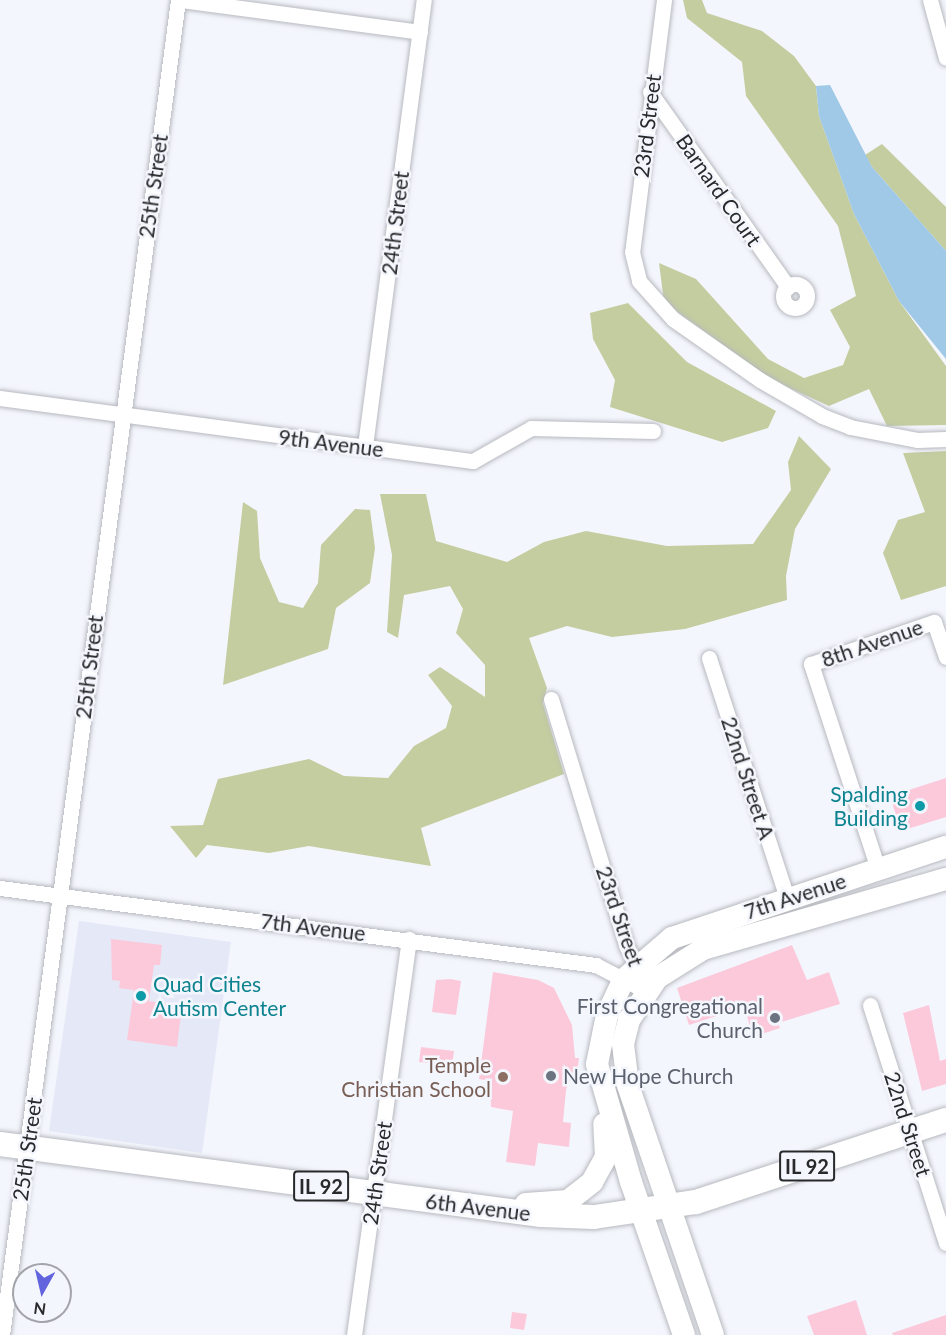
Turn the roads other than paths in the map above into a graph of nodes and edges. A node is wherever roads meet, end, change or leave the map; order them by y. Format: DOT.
graph roads {
  1 [pos="180,0"];
  2 [pos="424,0"];
  3 [pos="664,0"];
  4 [pos="930,0"];
  5 [pos="420,32"];
  6 [pos="946,58"];
  7 [pos="650,92"];
  8 [pos="788,287"];
  9 [pos="0,398"];
  10 [pos="122,414"];
  11 [pos="653,431"];
  12 [pos="946,439"];
  13 [pos="365,446"];
  14 [pos="946,657"];
  15 [pos="709,658"];
  16 [pos="551,699"];
  17 [pos="946,847"];
  18 [pos="878,869"];
  19 [pos="946,879"];
  20 [pos="0,888"];
  21 [pos="61,895"];
  22 [pos="787,898"];
  23 [pos="409,939"];
  24 [pos="630,972"];
  25 [pos="646,991"];
  26 [pos="870,1005"];
  27 [pos="597,1064"];
  28 [pos="946,1120"];
  29 [pos="910,1132"];
  30 [pos="0,1144"];
  31 [pos="28,1148"];
  32 [pos="374,1193"];
  33 [pos="462,1204"];
  34 [pos="668,1207"];
  35 [pos="642,1212"];
  36 [pos="946,1243"];
  37 [pos="2,1335"];
  38 [pos="354,1335"];
  39 [pos="684,1335"];
  40 [pos="713,1335"];
  1 -- 5 [label="street"];
  1 -- 10 [label="street, 25th Street"];
  2 -- 5 [label="street, 24th Street"];
  3 -- 7 [label="street, 23rd Street"];
  4 -- 6 [label="street"];
  5 -- 13 [label="street, 24th Street"];
  7 -- 8 [label="street, Barnard Court"];
  7 -- 12 [label="street, 23rd Street"];
  9 -- 10 [label="street, 9th Avenue"];
  10 -- 13 [label="street, 9th Avenue"];
  10 -- 21 [label="street, 25th Street"];
  11 -- 13 [label="street, 9th Avenue"];
  14 -- 18 [label="street, 8th Avenue"];
  15 -- 22 [label="street, 22nd Street A"];
  16 -- 24 [label="street, 23rd Street"];
  17 -- 18 [label="main road, 7th Avenue"];
  18 -- 22 [label="main road, 7th Avenue"];
  19 -- 25 [label="main road, 7th Avenue"];
  20 -- 21 [label="street, 7th Avenue"];
  21 -- 23 [label="street, 7th Avenue"];
  21 -- 31 [label="street, 25th Street"];
  22 -- 24 [label="main road, 7th Avenue"];
  23 -- 24 [label="street, 7th Avenue"];
  23 -- 32 [label="street, 24th Street"];
  24 -- 25 [label="street, 23rd Street"];
  24 -- 27 [label="main road, 23rd Street"];
  25 -- 34 [label="main road, 23rd Street"];
  26 -- 29 [label="street, 22nd Street"];
  27 -- 33 [label="main road"];
  27 -- 35 [label="main road, 23rd Street"];
  28 -- 29 [label="main road, 6th Avenue / IL 92"];
  29 -- 34 [label="main road, 6th Avenue / IL 92"];
  29 -- 36 [label="street, 22nd Street"];
  30 -- 31 [label="main road, 6th Avenue / IL 92"];
  31 -- 32 [label="main road, 6th Avenue / IL 92"];
  31 -- 37 [label="street, 25th Street"];
  32 -- 33 [label="main road, 6th Avenue / IL 92"];
  32 -- 38 [label="street, 24th Street"];
  33 -- 35 [label="main road, 6th Avenue / IL 92"];
  34 -- 35 [label="main road, 6th Avenue / IL 92"];
  34 -- 40 [label="main road, 23rd Street"];
  35 -- 39 [label="main road, 23rd Street"];
}
